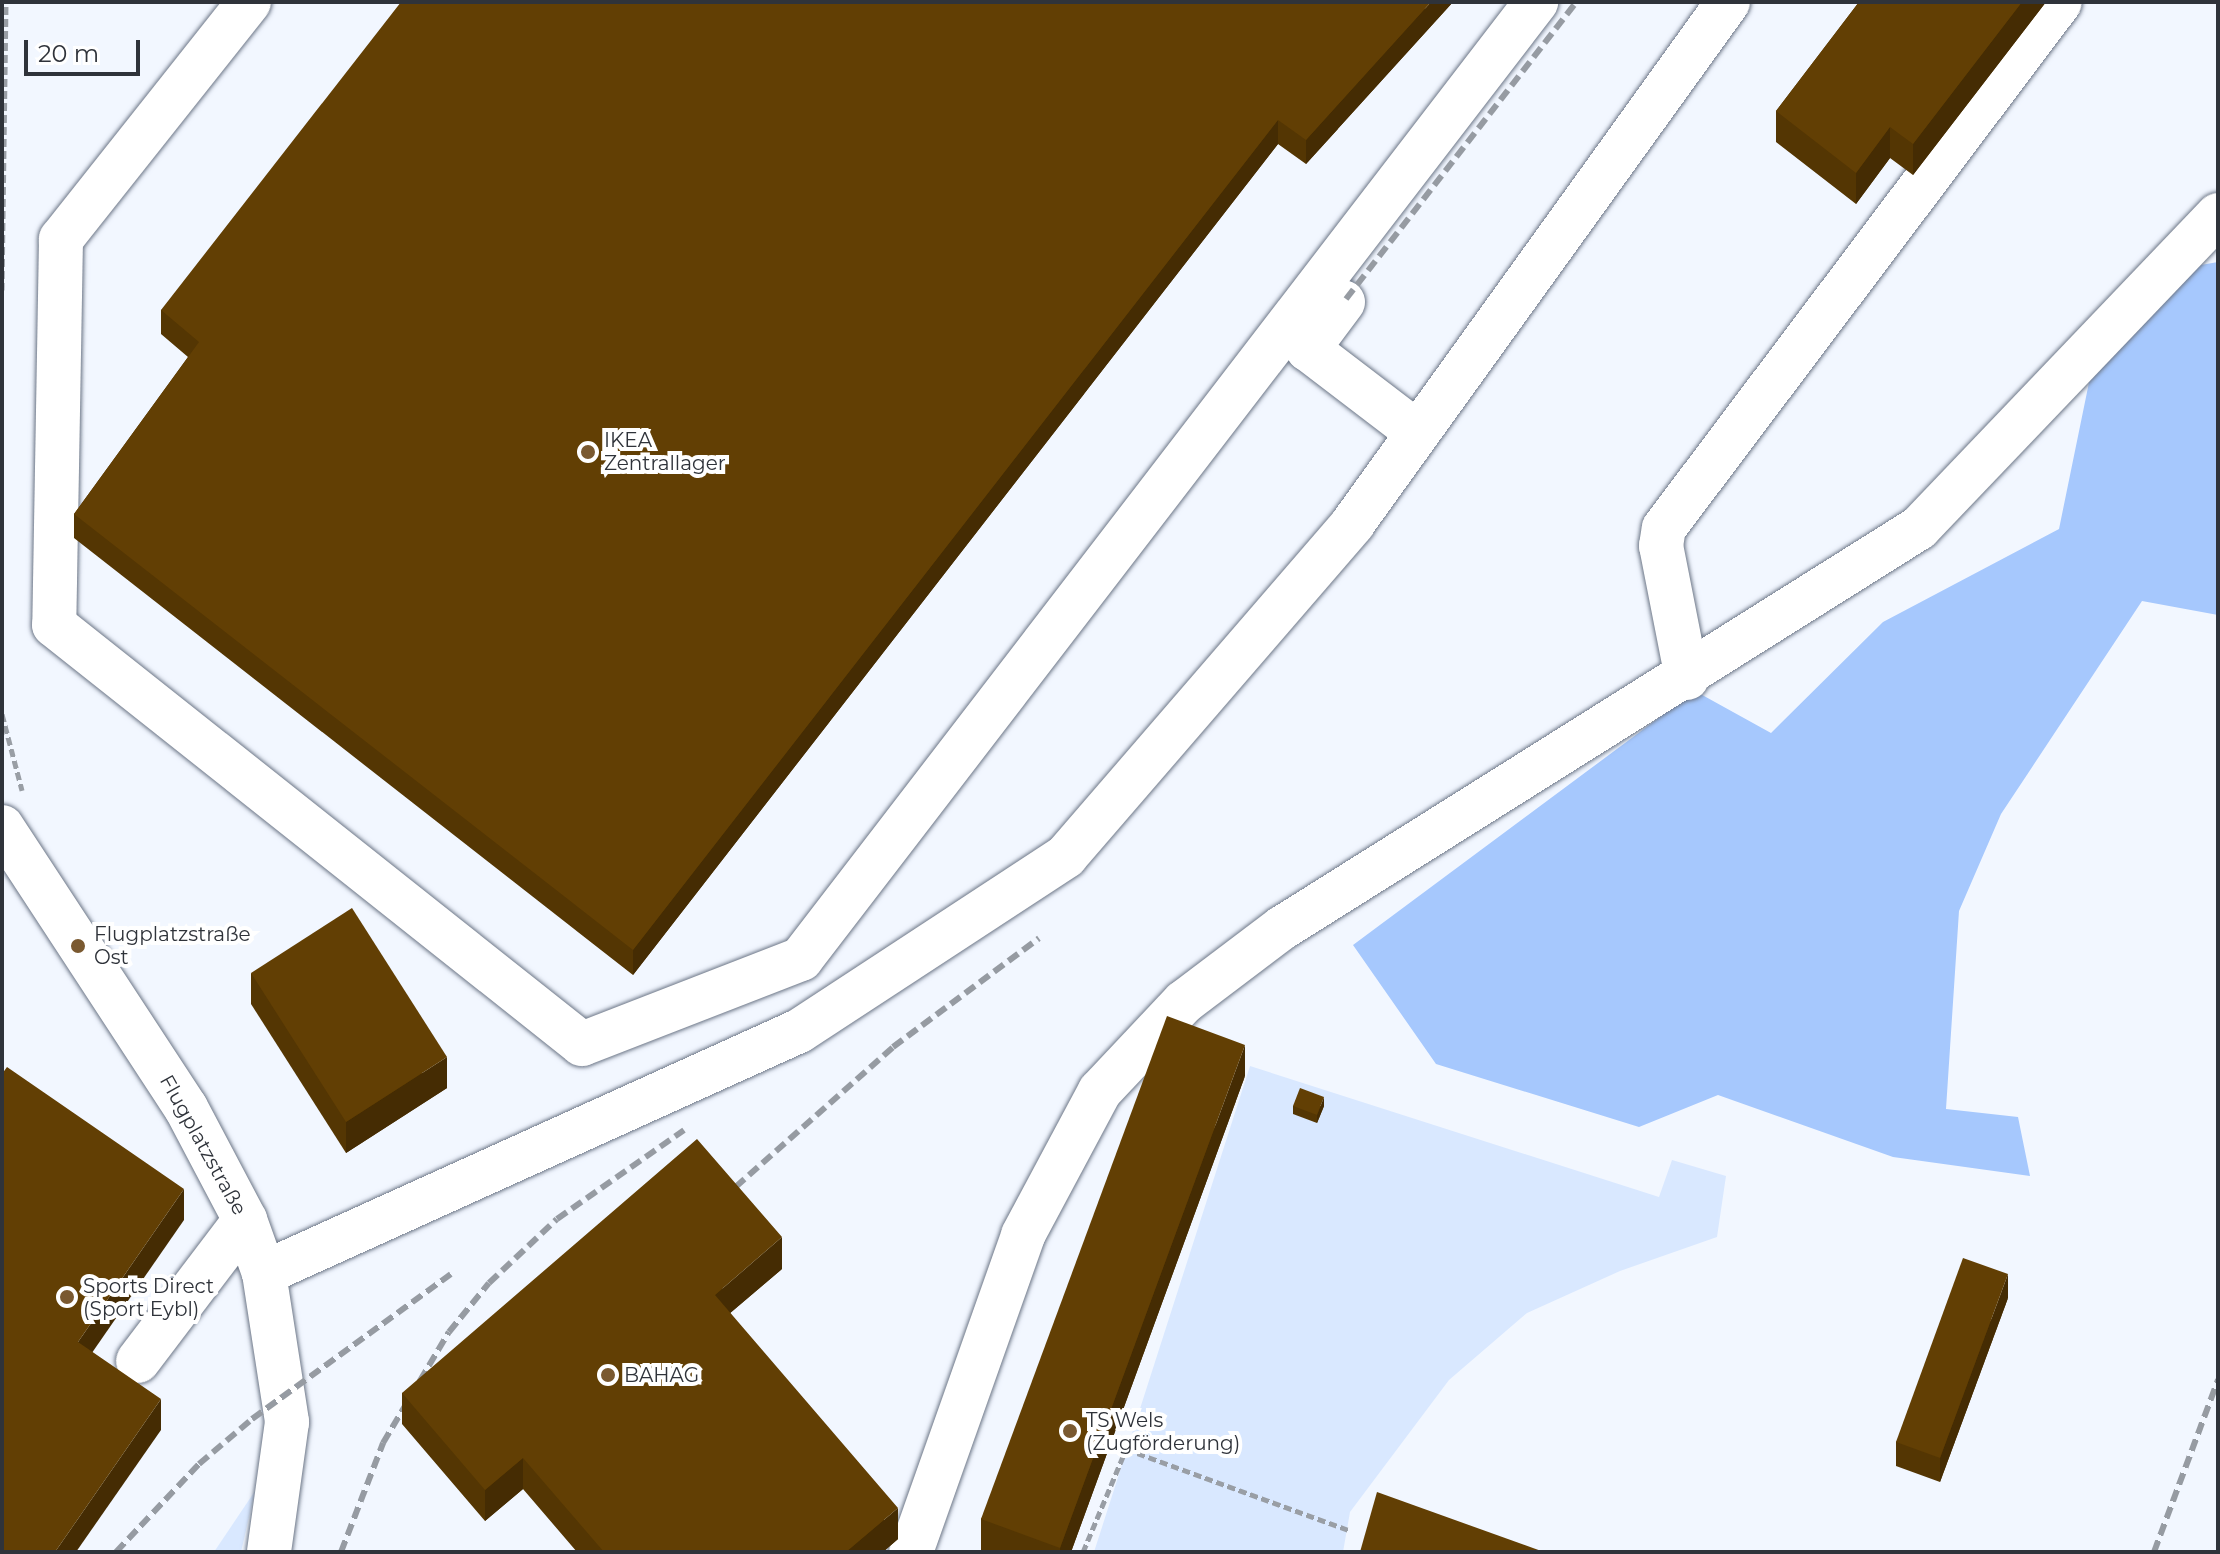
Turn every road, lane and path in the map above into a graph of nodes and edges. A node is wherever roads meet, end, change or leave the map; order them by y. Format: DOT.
graph roads {
  1 [pos="6,2"];
  2 [pos="249,2"];
  3 [pos="1536,2"];
  4 [pos="1728,2"];
  5 [pos="2060,2"];
  6 [pos="2218,215"];
  7 [pos="2,290"];
  8 [pos="1346,299"];
  9 [pos="1418,433"];
  10 [pos="1687,678"];
  11 [pos="2,827"];
  12 [pos="17,889"];
  13 [pos="245,1220"];
  14 [pos="264,1273"];
  15 [pos="138,1361"];
  16 [pos="1351,1531"];
  17 [pos="269,1552"];
  18 [pos="911,1552"];
  19 [pos="1083,1552"];
  1 -- 7 [label="path"];
  2 -- 3 [label="street"];
  4 -- 9 [label="street"];
  5 -- 10 [label="street"];
  6 -- 10 [label="street"];
  8 -- 9 [label="street"];
  9 -- 14 [label="street"];
  10 -- 18 [label="street"];
  11 -- 12 [label="street, Flugplatzstraße"];
  12 -- 13 [label="street, Flugplatzstraße"];
  13 -- 14 [label="street, Flugplatzstraße"];
  13 -- 15 [label="street"];
  14 -- 17 [label="street, Flugplatzstraße"];
  16 -- 19 [label="path"];
}
